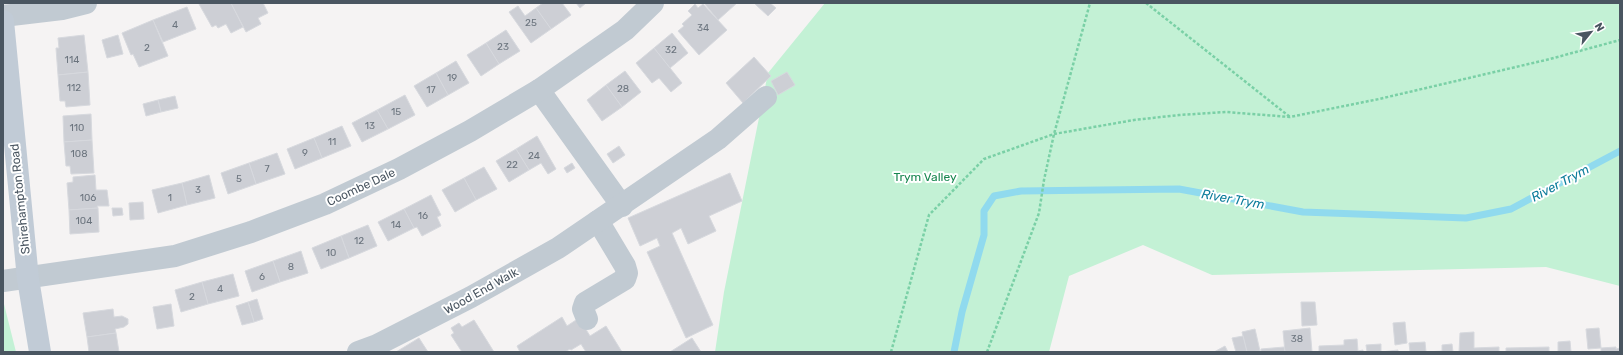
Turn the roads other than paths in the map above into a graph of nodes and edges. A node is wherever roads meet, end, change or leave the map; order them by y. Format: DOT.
graph roads {
  1 [pos="86,3"];
  2 [pos="653,3"];
  3 [pos="3,16"];
  4 [pos="3,21"];
  5 [pos="539,90"];
  6 [pos="766,98"];
  7 [pos="622,206"];
  8 [pos="598,221"];
  9 [pos="28,278"];
  10 [pos="3,281"];
  11 [pos="587,319"];
  12 [pos="40,352"];
  13 [pos="358,352"];
  1 -- 3 [label="street"];
  2 -- 5 [label="street, Coombe Dale"];
  4 -- 9 [label="main road, Shirehampton Road"];
  5 -- 7 [label="street"];
  5 -- 9 [label="street, Coombe Dale"];
  6 -- 7 [label="street, Wood End Walk"];
  7 -- 8 [label="street, Wood End Walk"];
  8 -- 11 [label="street"];
  8 -- 13 [label="street, Wood End Walk"];
  9 -- 10 [label="street, Coombe Dale"];
  9 -- 12 [label="main road, Shirehampton Road"];
}
